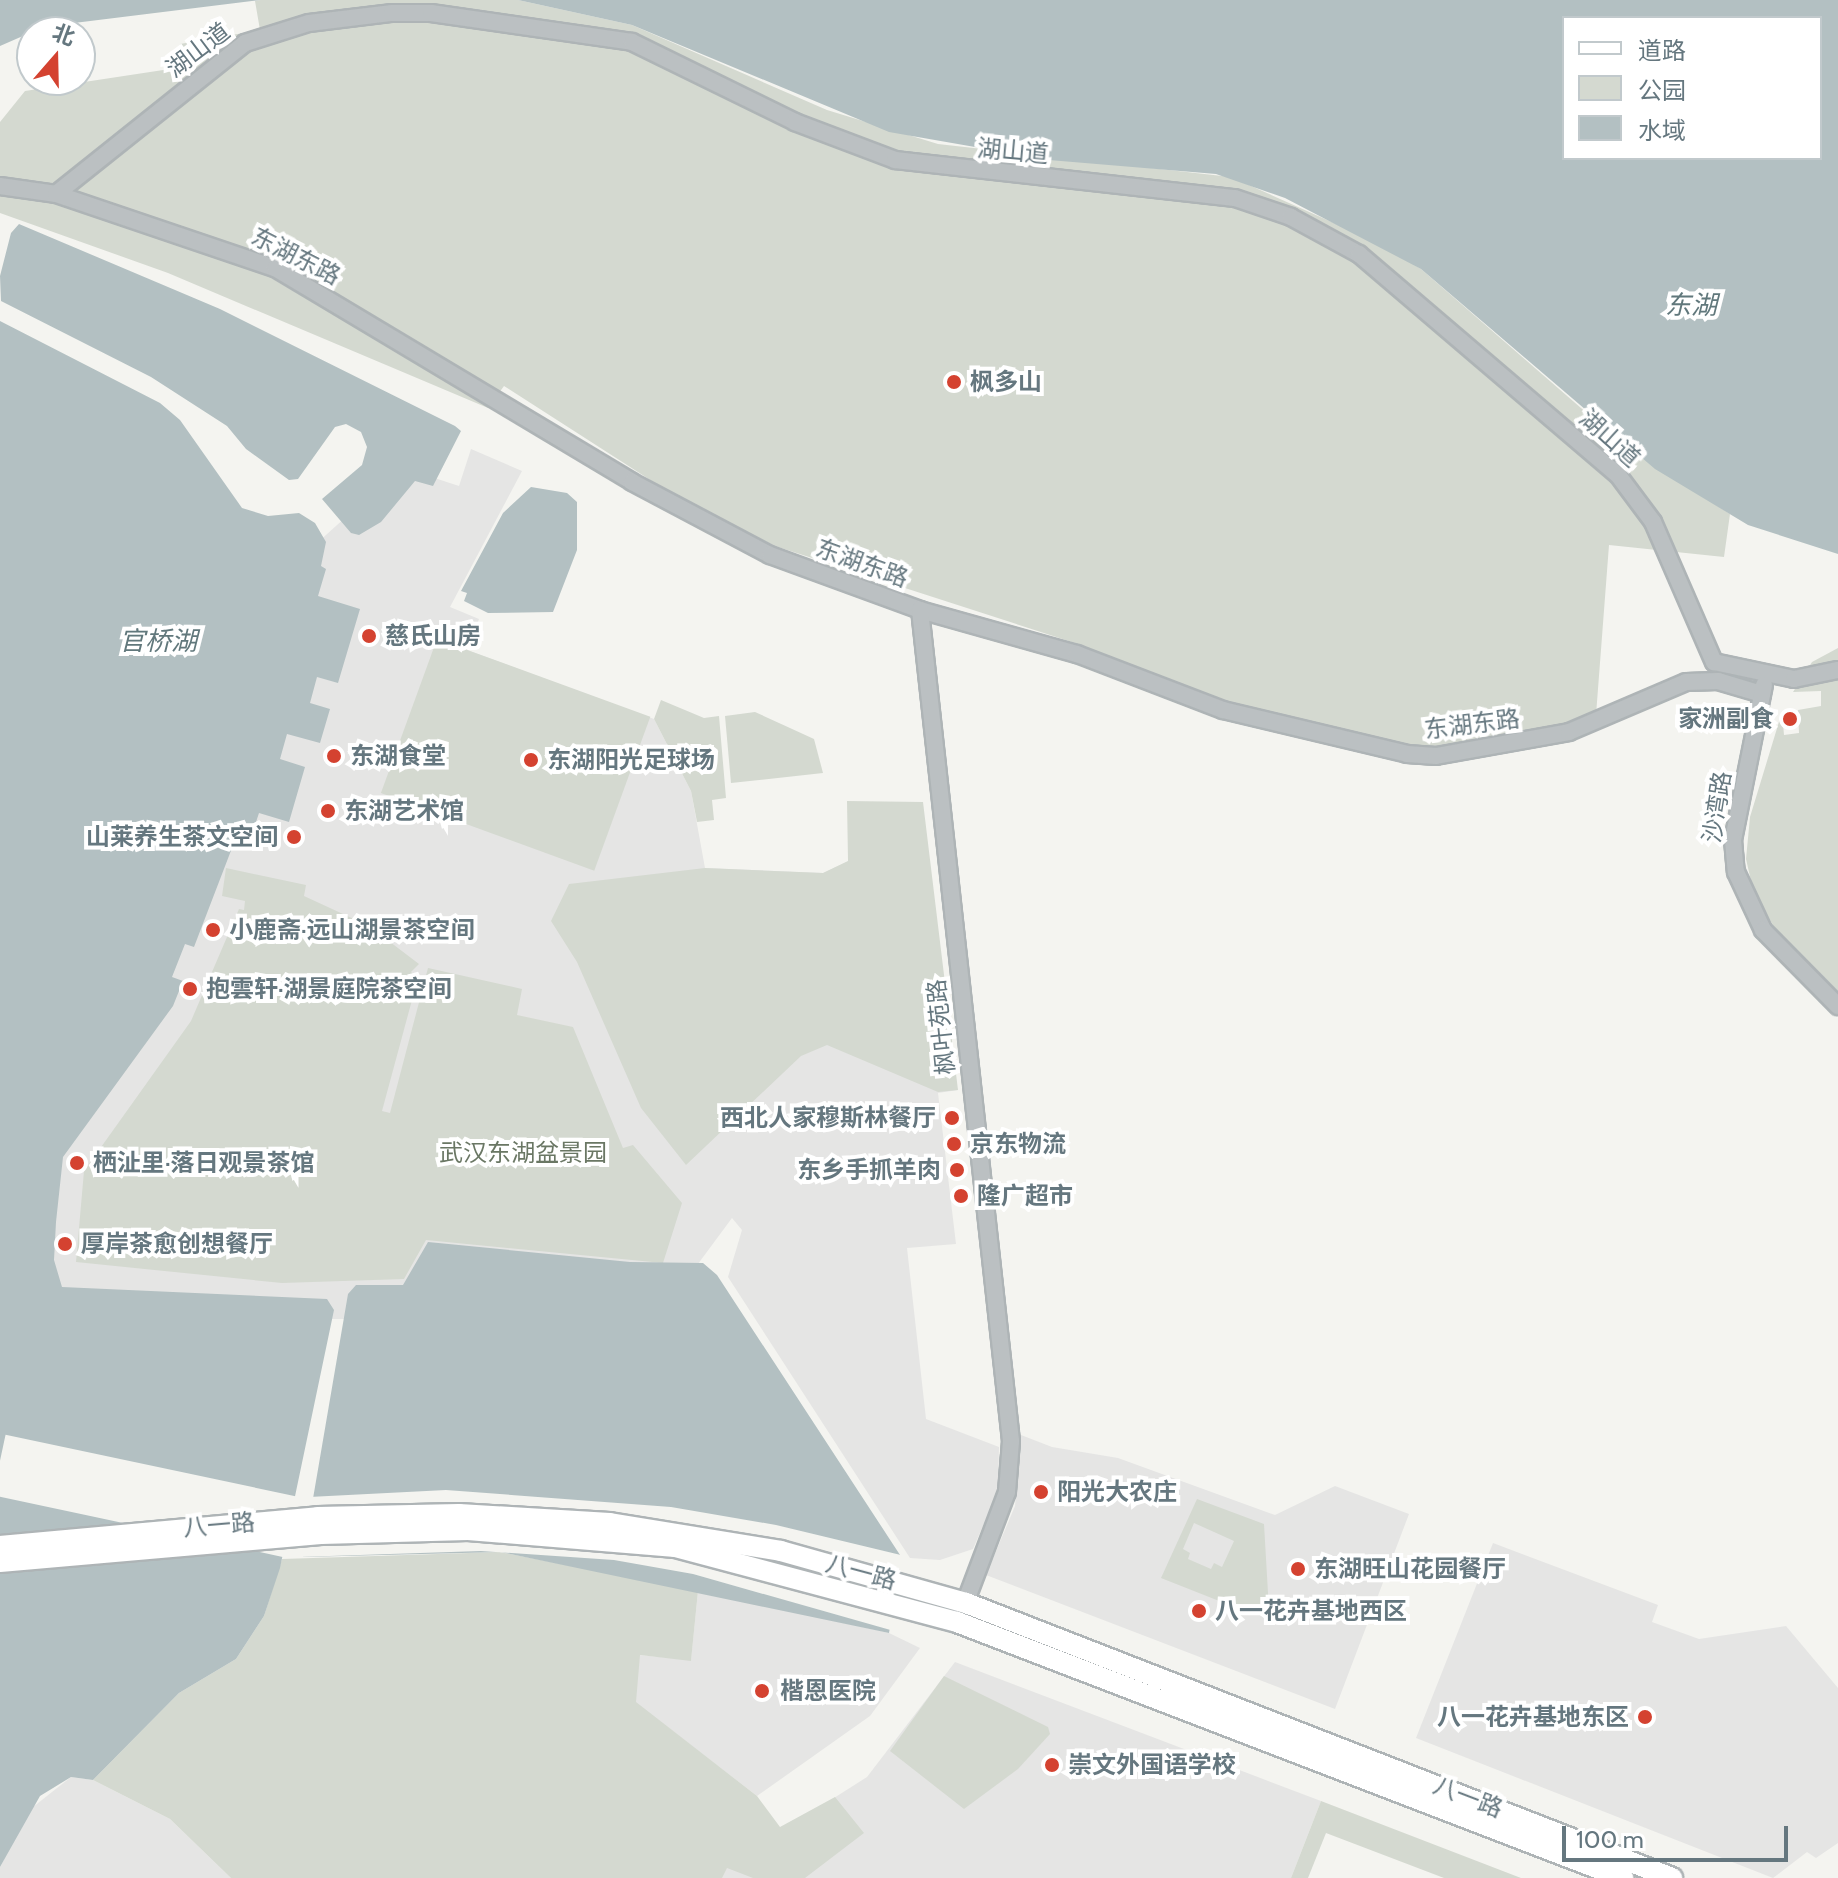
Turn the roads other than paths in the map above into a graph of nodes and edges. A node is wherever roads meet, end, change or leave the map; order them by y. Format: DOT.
graph roads {
  1 [pos="0,186"];
  2 [pos="56,194"];
  3 [pos="920,610"];
  4 [pos="1838,670"];
  5 [pos="1766,676"];
  6 [pos="1762,694"];
  7 [pos="1838,1006"];
  8 [pos="0,1546"];
  9 [pos="0,1562"];
  10 [pos="966,1603"];
  11 [pos="957,1622"];
  12 [pos="1623,1878"];
  13 [pos="1672,1878"];
  1 -- 2 [label="street, 东湖东路"];
  2 -- 3 [label="street, 东湖东路"];
  2 -- 5 [label="street, 湖山道"];
  3 -- 6 [label="street, 东湖东路"];
  3 -- 10 [label="street, 枫叶苑路"];
  4 -- 5 [label="street, 湖山道"];
  5 -- 6 [label="street, 沙湾路"];
  6 -- 7 [label="street, 沙湾路"];
  8 -- 10 [label="main road, 八一路"];
  9 -- 11 [label="main road, 八一路"];
  10 -- 11 [label="street, 枫叶苑路"];
  10 -- 13 [label="main road, 八一路"];
  11 -- 12 [label="main road, 八一路"];
}
